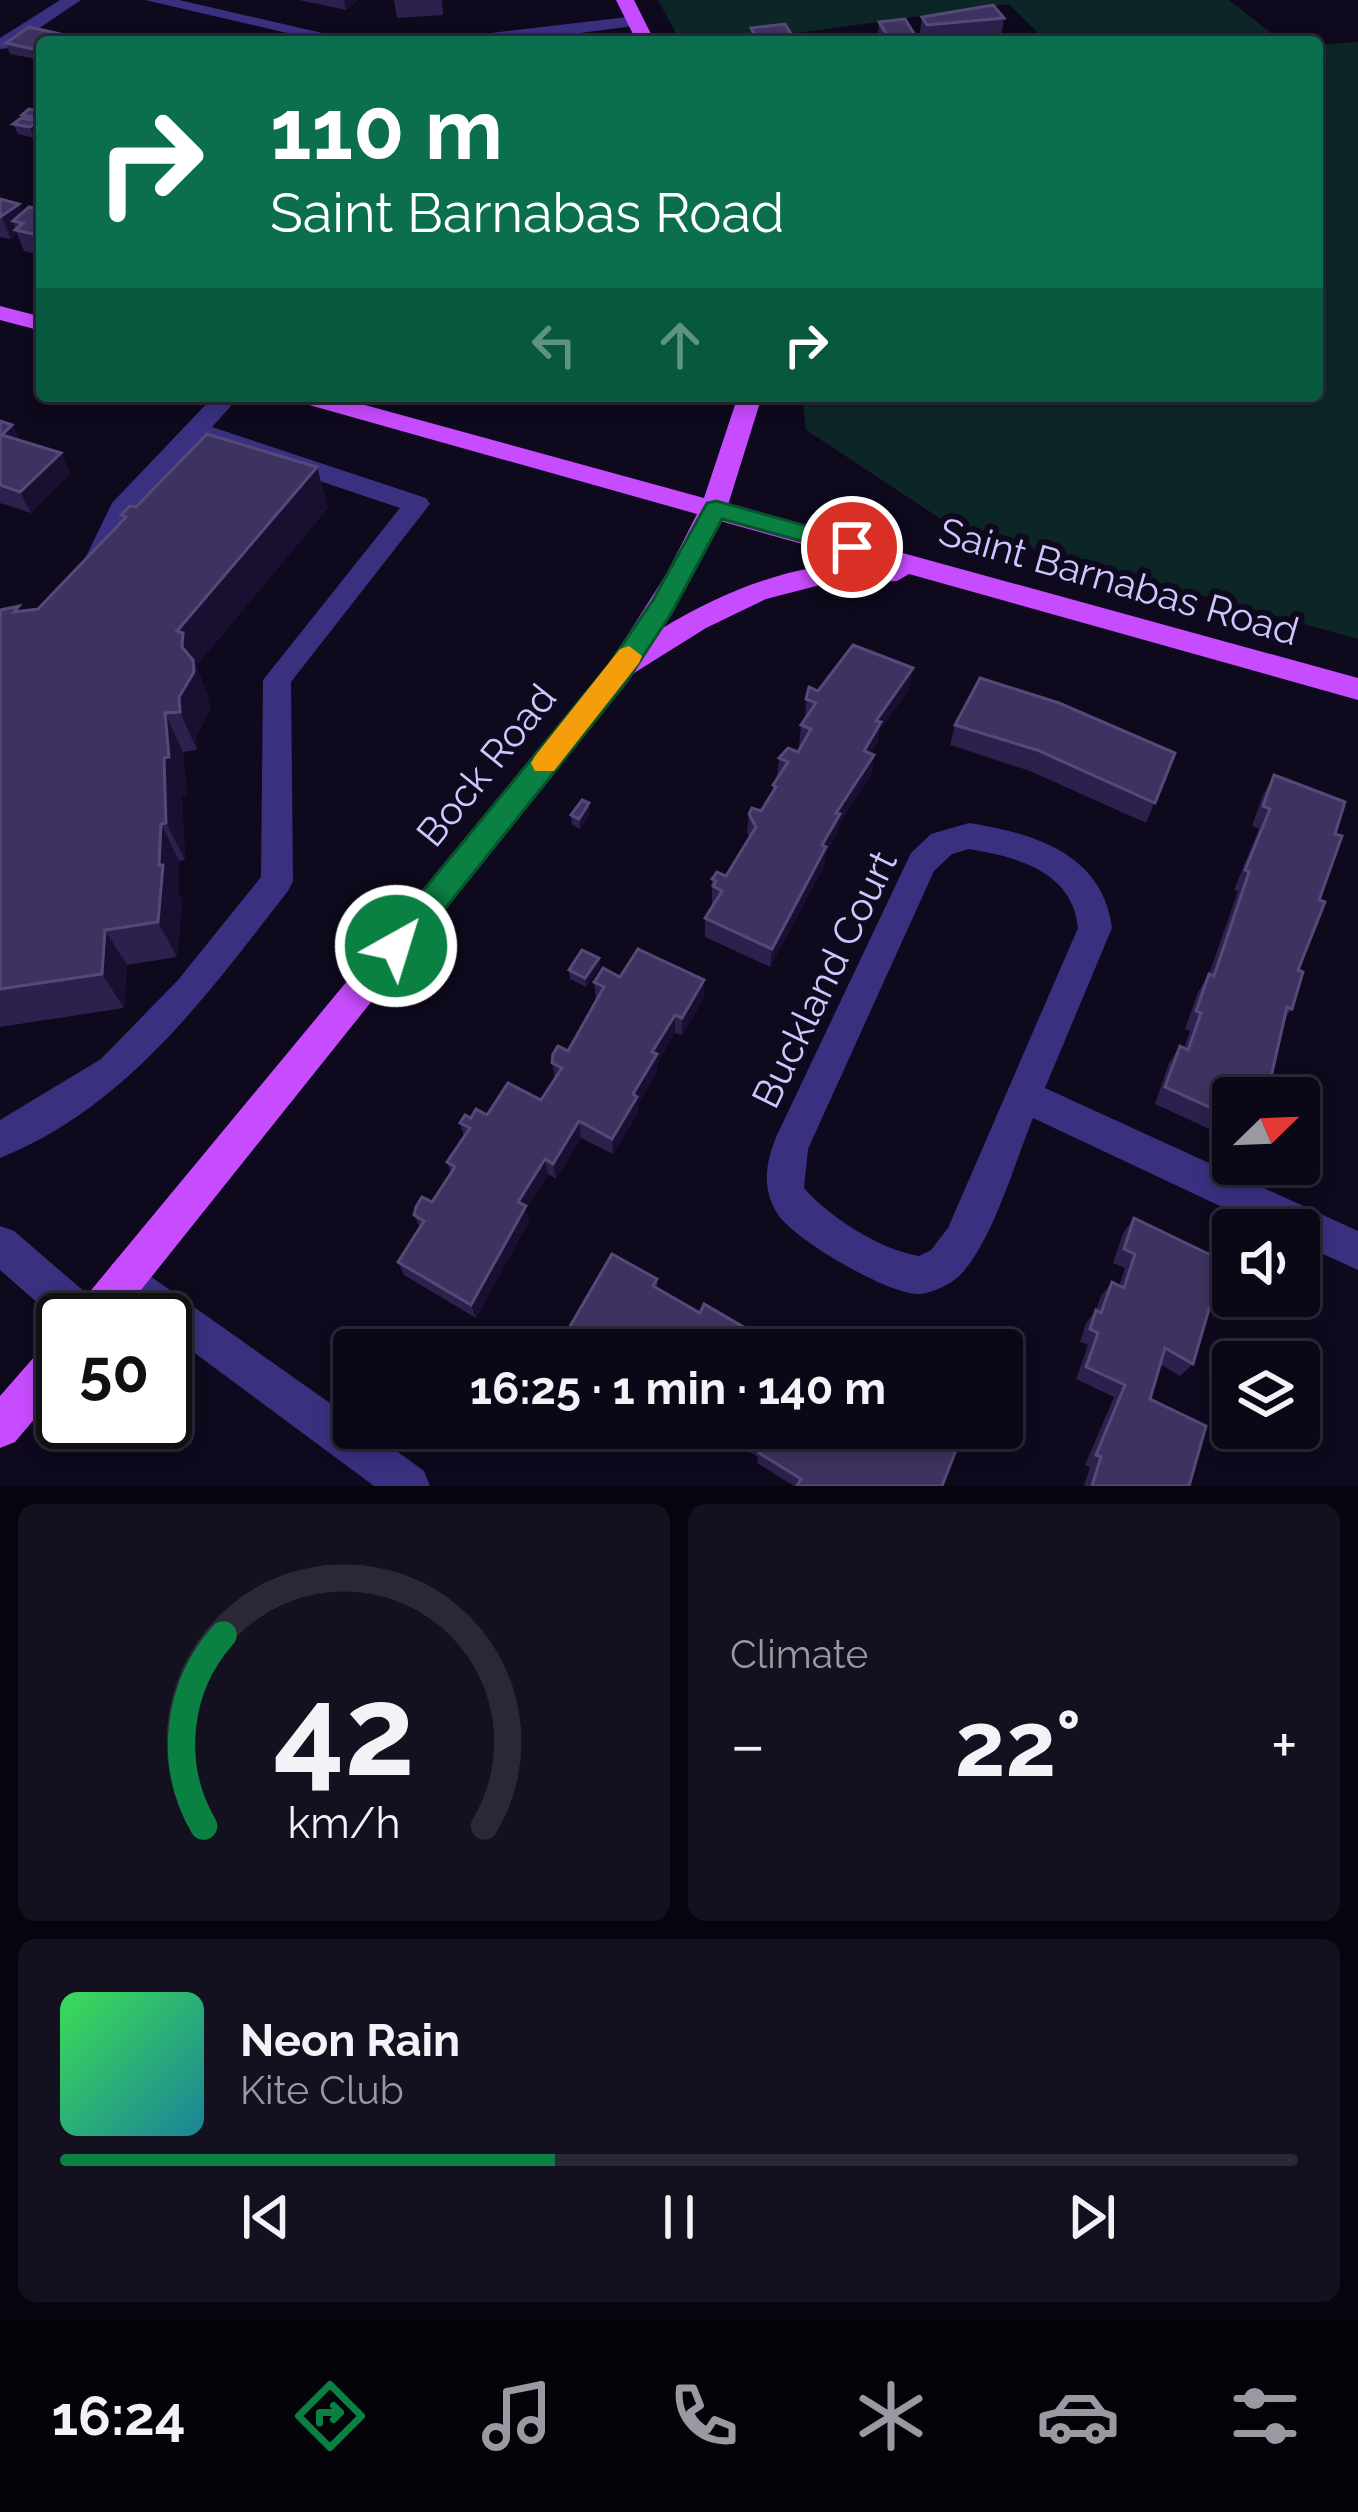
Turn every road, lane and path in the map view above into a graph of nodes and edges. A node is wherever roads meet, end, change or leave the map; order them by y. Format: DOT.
graph roads {
  1 [pos="72,0"];
  2 [pos="154,0"];
  3 [pos="625,0"];
  4 [pos="636,21"];
  5 [pos="306,36"];
  6 [pos="515,36"];
  7 [pos="643,36"];
  8 [pos="3,44"];
  9 [pos="0,313"];
  10 [pos="36,322"];
  11 [pos="223,402"];
  12 [pos="326,402"];
  13 [pos="748,402"];
  14 [pos="196,431"];
  15 [pos="716,509"];
  16 [pos="941,572"];
  17 [pos="81,584"];
  18 [pos="618,674"];
  19 [pos="1358,688"];
  20 [pos="1023,1095"];
  21 [pos="0,1140"];
  22 [pos="0,1245"];
  23 [pos="1358,1251"];
  24 [pos="126,1278"];
  25 [pos="58,1293"];
  26 [pos="113,1293"];
  27 [pos="36,1385"];
  28 [pos="0,1427"];
  29 [pos="409,1486"];
  1 -- 8 [label="street"];
  2 -- 5 [label="street"];
  3 -- 4 [label="main road"];
  4 -- 6 [label="street"];
  4 -- 7 [label="main road"];
  9 -- 10 [label="main road"];
  11 -- 14 [label="street"];
  12 -- 15 [label="main road, Saint Barnabas Road"];
  13 -- 15 [label="main road, Bock Road"];
  14 -- 17 [label="street"];
  14 -- 21 [label="street"];
  15 -- 16 [label="main road, Saint Barnabas Road"];
  15 -- 18 [label="main road, Bock Road"];
  16 -- 18 [label="main road"];
  16 -- 19 [label="main road, Saint Barnabas Road"];
  18 -- 24 [label="main road, Bock Road"];
  20 -- 20 [label="street, Buckland Court"];
  20 -- 23 [label="street"];
  22 -- 25 [label="street"];
  24 -- 26 [label="main road, Bock Road"];
  24 -- 29 [label="street"];
  27 -- 28 [label="main road"];
}
